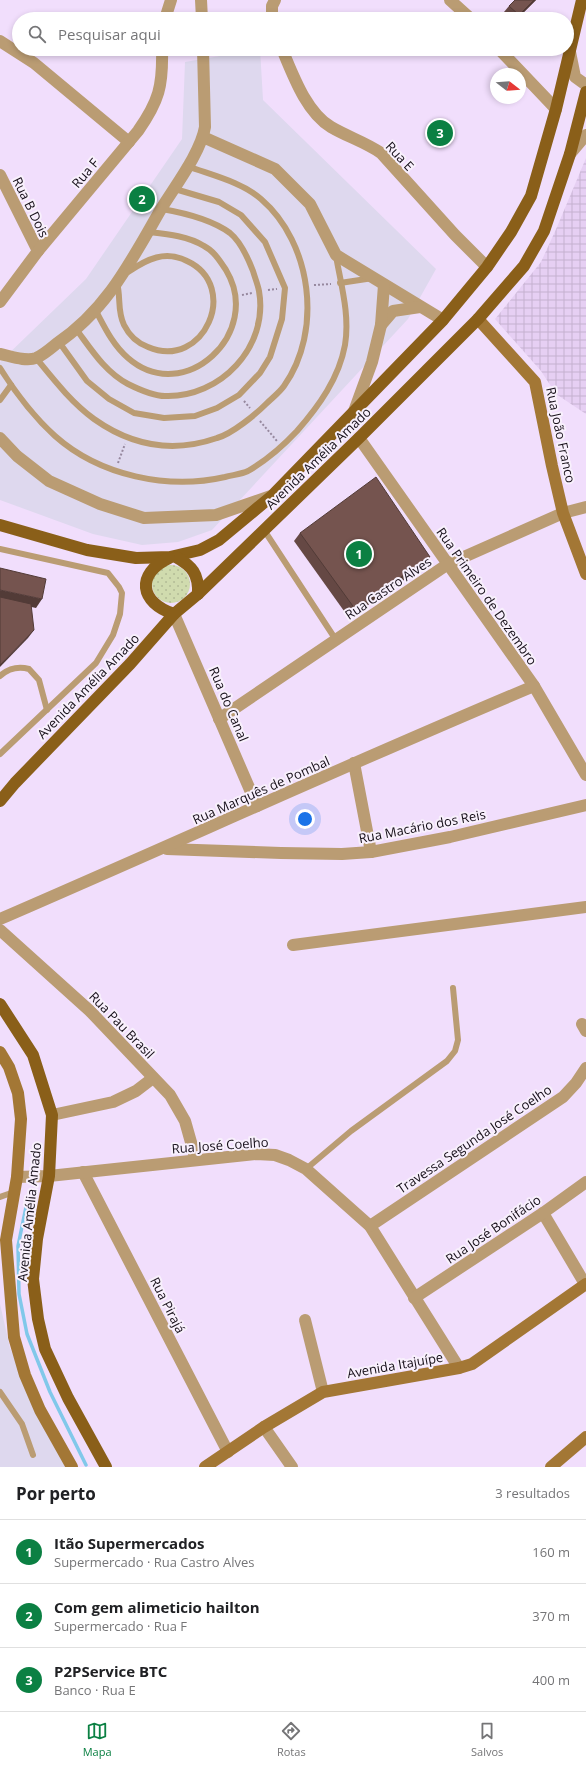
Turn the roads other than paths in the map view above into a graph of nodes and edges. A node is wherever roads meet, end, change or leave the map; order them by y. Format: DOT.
graph roads {
  1 [pos="171,0"];
  2 [pos="201,0"];
  3 [pos="275,0"];
  4 [pos="450,0"];
  5 [pos="582,0"];
  6 [pos="167,12"];
  7 [pos="202,12"];
  8 [pos="272,12"];
  9 [pos="463,12"];
  10 [pos="574,35"];
  11 [pos="0,40"];
  12 [pos="12,48"];
  13 [pos="24,56"];
  14 [pos="162,56"];
  15 [pos="203,56"];
  16 [pos="285,56"];
  17 [pos="506,56"];
  18 [pos="569,56"];
  19 [pos="571,56"];
  20 [pos="586,85"];
  21 [pos="586,92"];
  22 [pos="556,109"];
  23 [pos="586,135"];
  24 [pos="203,137"];
  25 [pos="129,142"];
  26 [pos="570,154"];
  27 [pos="187,166"];
  28 [pos="0,175"];
  29 [pos="175,189"];
  30 [pos="162,209"];
  31 [pos="149,232"];
  32 [pos="38,251"];
  33 [pos="336,255"];
  34 [pos="487,266"];
  35 [pos="120,278"];
  36 [pos="373,278"];
  37 [pos="340,283"];
  38 [pos="384,286"];
  39 [pos="0,302"];
  40 [pos="420,307"];
  41 [pos="96,311"];
  42 [pos="478,319"];
  43 [pos="443,320"];
  44 [pos="381,325"];
  45 [pos="76,329"];
  46 [pos="59,342"];
  47 [pos="0,354"];
  48 [pos="36,358"];
  49 [pos="0,368"];
  50 [pos="11,385"];
  51 [pos="0,400"];
  52 [pos="352,414"];
  53 [pos="0,438"];
  54 [pos="359,438"];
  55 [pos="272,495"];
  56 [pos="586,507"];
  57 [pos="563,513"];
  58 [pos="0,525"];
  59 [pos="264,530"];
  60 [pos="0,549"];
  61 [pos="173,557"];
  62 [pos="448,564"];
  63 [pos="586,574"];
  64 [pos="198,594"];
  65 [pos="174,614"];
  66 [pos="336,640"];
  67 [pos="0,676"];
  68 [pos="534,686"];
  69 [pos="47,710"];
  70 [pos="219,719"];
  71 [pos="0,754"];
  72 [pos="354,763"];
  73 [pos="586,775"];
  74 [pos="15,783"];
  75 [pos="0,786"];
  76 [pos="0,801"];
  77 [pos="586,805"];
  78 [pos="256,806"];
  79 [pos="164,849"];
  80 [pos="371,852"];
  81 [pos="583,911"];
  82 [pos="0,920"];
  83 [pos="0,930"];
  84 [pos="293,946"];
  85 [pos="453,988"];
  86 [pos="0,1004"];
  87 [pos="4,1018"];
  88 [pos="0,1052"];
  89 [pos="586,1068"];
  90 [pos="153,1078"];
  91 [pos="52,1115"];
  92 [pos="196,1160"];
  93 [pos="306,1169"];
  94 [pos="83,1172"];
  95 [pos="49,1176"];
  96 [pos="17,1177"];
  97 [pos="586,1182"];
  98 [pos="14,1192"];
  99 [pos="0,1197"];
  100 [pos="543,1212"];
  101 [pos="370,1226"];
  102 [pos="586,1284"];
  103 [pos="414,1298"];
  104 [pos="306,1320"];
  105 [pos="459,1368"];
  106 [pos="0,1392"];
  107 [pos="323,1392"];
  108 [pos="264,1427"];
  109 [pos="586,1437"];
  110 [pos="228,1452"];
  111 [pos="33,1455"];
  112 [pos="72,1467"];
  113 [pos="106,1467"];
  114 [pos="205,1467"];
  115 [pos="292,1467"];
  116 [pos="551,1467"];
  1 -- 6 [label="street"];
  2 -- 7 [label="street"];
  3 -- 8 [label="street"];
  4 -- 9 [label="street"];
  5 -- 10 [label="main road, Avenida Amélia Amado"];
  11 -- 12 [label="street"];
  13 -- 25 [label="street"];
  14 -- 25 [label="street, Rua F"];
  15 -- 24 [label="street"];
  16 -- 34 [label="street, Rua E"];
  17 -- 22 [label="street"];
  18 -- 22 [label="main road, Avenida Amélia Amado"];
  19 -- 20 [label="street"];
  21 -- 26 [label="main road, Avenida Amélia Amado"];
  22 -- 34 [label="main road, Avenida Amélia Amado"];
  23 -- 26 [label="street"];
  24 -- 27 [label="street"];
  24 -- 33 [label="street"];
  25 -- 32 [label="street, Rua F"];
  26 -- 42 [label="main road, Avenida Amélia Amado"];
  27 -- 29 [label="street"];
  27 -- 48 [label="lane"];
  28 -- 32 [label="street, Rua B Dois"];
  29 -- 30 [label="street"];
  29 -- 46 [label="lane"];
  30 -- 31 [label="street"];
  30 -- 45 [label="lane"];
  31 -- 35 [label="street"];
  31 -- 41 [label="lane"];
  32 -- 39 [label="street, Rua F"];
  33 -- 36 [label="street"];
  33 -- 37 [label="lane"];
  34 -- 43 [label="main road, Avenida Amélia Amado"];
  35 -- 35 [label="lane"];
  35 -- 41 [label="street"];
  36 -- 37 [label="lane"];
  36 -- 38 [label="street"];
  37 -- 50 [label="lane"];
  38 -- 40 [label="street"];
  38 -- 44 [label="street"];
  40 -- 43 [label="street"];
  40 -- 44 [label="street"];
  41 -- 45 [label="street"];
  42 -- 54 [label="main road, Avenida Amélia Amado"];
  42 -- 57 [label="street, Rua João Franco"];
  43 -- 52 [label="main road, Avenida Amélia Amado"];
  44 -- 52 [label="street"];
  45 -- 46 [label="street"];
  46 -- 48 [label="street"];
  47 -- 48 [label="street"];
  49 -- 50 [label="lane"];
  50 -- 51 [label="lane"];
  52 -- 55 [label="main road, Avenida Amélia Amado"];
  53 -- 55 [label="street"];
  54 -- 59 [label="main road, Avenida Amélia Amado"];
  54 -- 62 [label="street, Rua Primeiro de Dezembro"];
  55 -- 61 [label="main road, Avenida Amélia Amado"];
  56 -- 57 [label="street, Rua Castro Alves"];
  57 -- 62 [label="street, Rua Castro Alves"];
  57 -- 63 [label="street, Rua João Franco"];
  58 -- 61 [label="main road, Avenida Amélia Amado"];
  59 -- 64 [label="main road, Avenida Amélia Amado"];
  59 -- 66 [label="lane"];
  60 -- 69 [label="lane"];
  61 -- 64 [label="main road"];
  61 -- 65 [label="main road"];
  62 -- 66 [label="street, Rua Castro Alves"];
  62 -- 68 [label="street, Rua Primeiro de Dezembro"];
  64 -- 65 [label="main road, Avenida Amélia Amado"];
  65 -- 70 [label="street, Rua do Canal"];
  65 -- 74 [label="main road, Avenida Amélia Amado"];
  66 -- 70 [label="street, Rua Castro Alves"];
  67 -- 69 [label="lane"];
  68 -- 72 [label="street, Rua Marquês de Pombal"];
  68 -- 73 [label="street, Rua Primeiro de Dezembro"];
  69 -- 71 [label="lane"];
  70 -- 78 [label="street, Rua do Canal"];
  72 -- 78 [label="street, Rua Marquês de Pombal"];
  72 -- 80 [label="street"];
  74 -- 75 [label="main road"];
  74 -- 76 [label="main road, Avenida Amélia Amado"];
  77 -- 80 [label="street, Rua Macário dos Reis"];
  78 -- 79 [label="street, Rua Marquês de Pombal"];
  79 -- 80 [label="street, Rua Macário dos Reis"];
  79 -- 82 [label="street, Rua Marquês de Pombal"];
  81 -- 84 [label="street"];
  83 -- 90 [label="street, Rua Pau Brasil"];
  85 -- 93 [label="lane"];
  86 -- 87 [label="main road, Avenida Amélia Amado"];
  87 -- 91 [label="main road, Avenida Amélia Amado"];
  88 -- 96 [label="street, Avenida Amélia Amado"];
  89 -- 101 [label="street, Travessa Segunda José Coelho"];
  90 -- 91 [label="street"];
  90 -- 92 [label="street, Rua Pau Brasil"];
  91 -- 95 [label="main road, Avenida Amélia Amado"];
  92 -- 93 [label="street, Rua José Coelho"];
  92 -- 94 [label="street, Rua José Coelho"];
  93 -- 101 [label="street, Rua José Coelho"];
  94 -- 95 [label="street, Rua José Coelho"];
  94 -- 110 [label="street, Rua Pirajá"];
  95 -- 96 [label="street, Rua José Coelho"];
  95 -- 113 [label="main road, Avenida Amélia Amado"];
  96 -- 98 [label="street, Avenida Amélia Amado"];
  97 -- 100 [label="street, Rua José Bonifácio"];
  98 -- 99 [label="lane"];
  98 -- 112 [label="street, Avenida Amélia Amado"];
  100 -- 102 [label="street"];
  100 -- 103 [label="street, Rua José Bonifácio"];
  101 -- 103 [label="street, Rua José Coelho"];
  102 -- 105 [label="street, Avenida Itajuípe"];
  103 -- 105 [label="street, Rua José Coelho"];
  104 -- 107 [label="street"];
  105 -- 107 [label="street, Avenida Itajuípe"];
  106 -- 111 [label="lane"];
  107 -- 108 [label="street, Avenida Itajuípe"];
  108 -- 110 [label="street, Avenida Itajuípe"];
  108 -- 115 [label="street"];
  109 -- 116 [label="street"];
  110 -- 114 [label="street, Avenida Itajuípe"];
}
